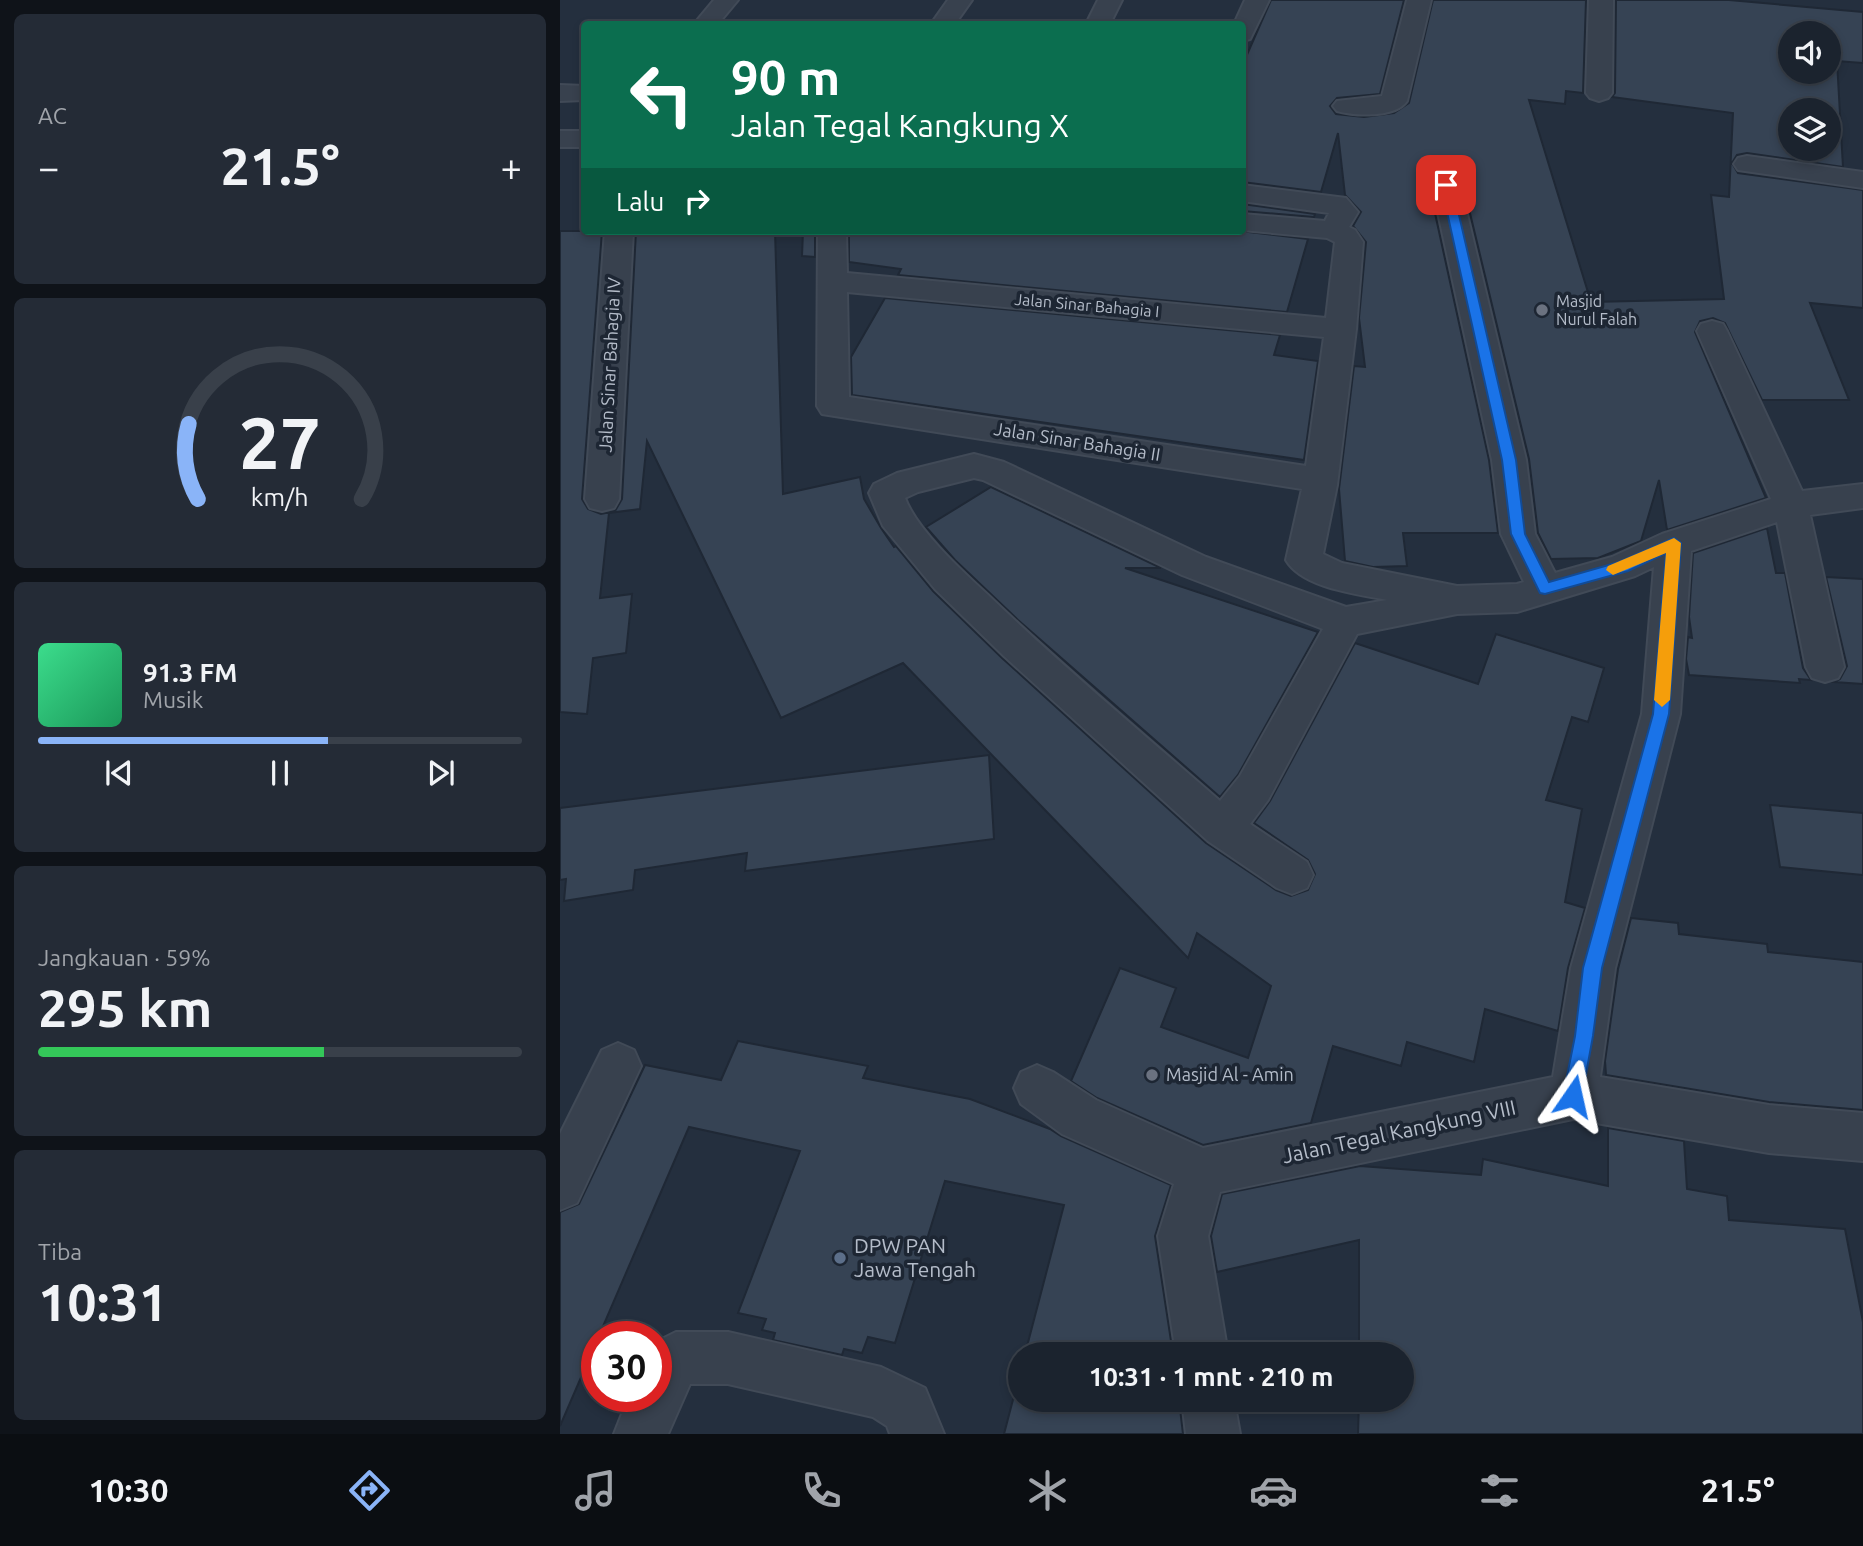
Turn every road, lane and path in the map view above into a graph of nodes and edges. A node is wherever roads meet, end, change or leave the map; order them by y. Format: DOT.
graph roads {
  1 [pos="726,0"];
  2 [pos="960,0"];
  3 [pos="1110,0"];
  4 [pos="1256,0"];
  5 [pos="1419,0"];
  6 [pos="1601,0"];
  7 [pos="708,21"];
  8 [pos="945,21"];
  9 [pos="1100,21"];
  10 [pos="1246,24"];
  11 [pos="560,93"];
  12 [pos="581,93"];
  13 [pos="1599,93"];
  14 [pos="1346,106"];
  15 [pos="560,139"];
  16 [pos="581,139"];
  17 [pos="1747,164"];
  18 [pos="1863,180"];
  19 [pos="1446,185"];
  20 [pos="1246,193"];
  21 [pos="1246,222"];
  22 [pos="1333,230"];
  23 [pos="619,235"];
  24 [pos="832,235"];
  25 [pos="832,281"];
  26 [pos="1341,329"];
  27 [pos="1712,331"];
  28 [pos="1320,480"];
  29 [pos="1863,496"];
  30 [pos="602,499"];
  31 [pos="1791,505"];
  32 [pos="1674,543"];
  33 [pos="1545,589"];
  34 [pos="1457,600"];
  35 [pos="1345,622"];
  36 [pos="1825,667"];
  37 [pos="1222,828"];
  38 [pos="1292,875"];
  39 [pos="618,1066"];
  40 [pos="1037,1088"];
  41 [pos="1573,1096"];
  42 [pos="1863,1137"];
  43 [pos="1202,1172"];
  44 [pos="560,1186"];
  45 [pos="1200,1342"];
  46 [pos="672,1366"];
  47 [pos="650,1412"];
  48 [pos="1210,1412"];
  49 [pos="641,1434"];
  50 [pos="917,1434"];
  51 [pos="1213,1434"];
  1 -- 7 [label="street"];
  2 -- 8 [label="street"];
  3 -- 9 [label="street"];
  4 -- 10 [label="street"];
  5 -- 14 [label="street"];
  6 -- 13 [label="street"];
  11 -- 12 [label="street"];
  15 -- 16 [label="street"];
  17 -- 18 [label="street"];
  19 -- 33 [label="street"];
  20 -- 22 [label="street"];
  21 -- 22 [label="street"];
  22 -- 26 [label="street"];
  23 -- 30 [label="street, Jalan Sinar Bahagia IV"];
  24 -- 25 [label="street"];
  25 -- 26 [label="street, Jalan Sinar Bahagia I"];
  25 -- 28 [label="street, Jalan Sinar Bahagia II"];
  26 -- 28 [label="street"];
  27 -- 31 [label="street"];
  28 -- 34 [label="street"];
  29 -- 31 [label="street"];
  31 -- 32 [label="street"];
  31 -- 36 [label="street"];
  32 -- 33 [label="street"];
  32 -- 41 [label="street"];
  33 -- 34 [label="street"];
  34 -- 35 [label="street"];
  35 -- 37 [label="street"];
  35 -- 37 [label="street"];
  37 -- 38 [label="street"];
  39 -- 44 [label="street"];
  40 -- 43 [label="street"];
  41 -- 42 [label="street, Jalan Tegal Kangkung VIII"];
  41 -- 43 [label="street, Jalan Tegal Kangkung VIII"];
  43 -- 45 [label="street"];
  46 -- 50 [label="street"];
  47 -- 49 [label="street"];
  48 -- 51 [label="street"];
}
